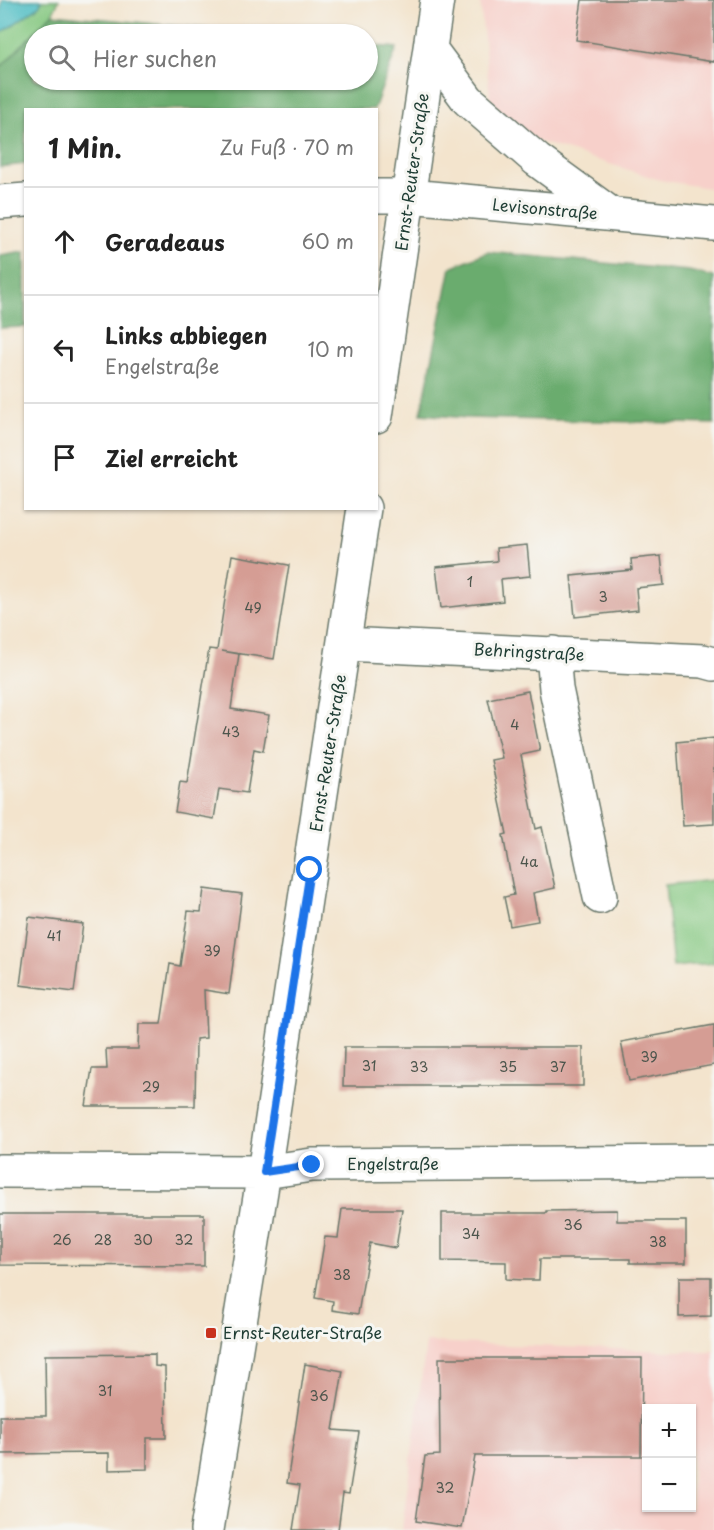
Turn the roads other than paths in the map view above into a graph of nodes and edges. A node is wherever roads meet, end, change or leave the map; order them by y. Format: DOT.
graph roads {
  1 [pos="437,0"];
  2 [pos="430,49"];
  3 [pos="378,196"];
  4 [pos="409,196"];
  5 [pos="24,200"];
  6 [pos="0,202"];
  7 [pos="611,214"];
  8 [pos="714,224"];
  9 [pos="378,403"];
  10 [pos="364,510"];
  11 [pos="344,644"];
  12 [pos="553,653"];
  13 [pos="714,664"];
  14 [pos="600,897"];
  15 [pos="714,1162"];
  16 [pos="0,1171"];
  17 [pos="264,1172"];
  18 [pos="207,1530"];
  1 -- 2 [label="street, Ernst-Reuter-Straße"];
  2 -- 4 [label="street, Ernst-Reuter-Straße"];
  2 -- 7 [label="street"];
  3 -- 4 [label="street, Levisonstraße"];
  4 -- 7 [label="street, Levisonstraße"];
  4 -- 9 [label="street, Ernst-Reuter-Straße"];
  5 -- 6 [label="street"];
  7 -- 8 [label="street, Levisonstraße"];
  10 -- 11 [label="street, Ernst-Reuter-Straße"];
  11 -- 12 [label="street, Behringstraße"];
  11 -- 17 [label="street, Ernst-Reuter-Straße"];
  12 -- 13 [label="street, Behringstraße"];
  12 -- 14 [label="street"];
  15 -- 17 [label="street, Engelstraße"];
  16 -- 17 [label="street, Engelstraße"];
  17 -- 18 [label="street, Ernst-Reuter-Straße"];
}
